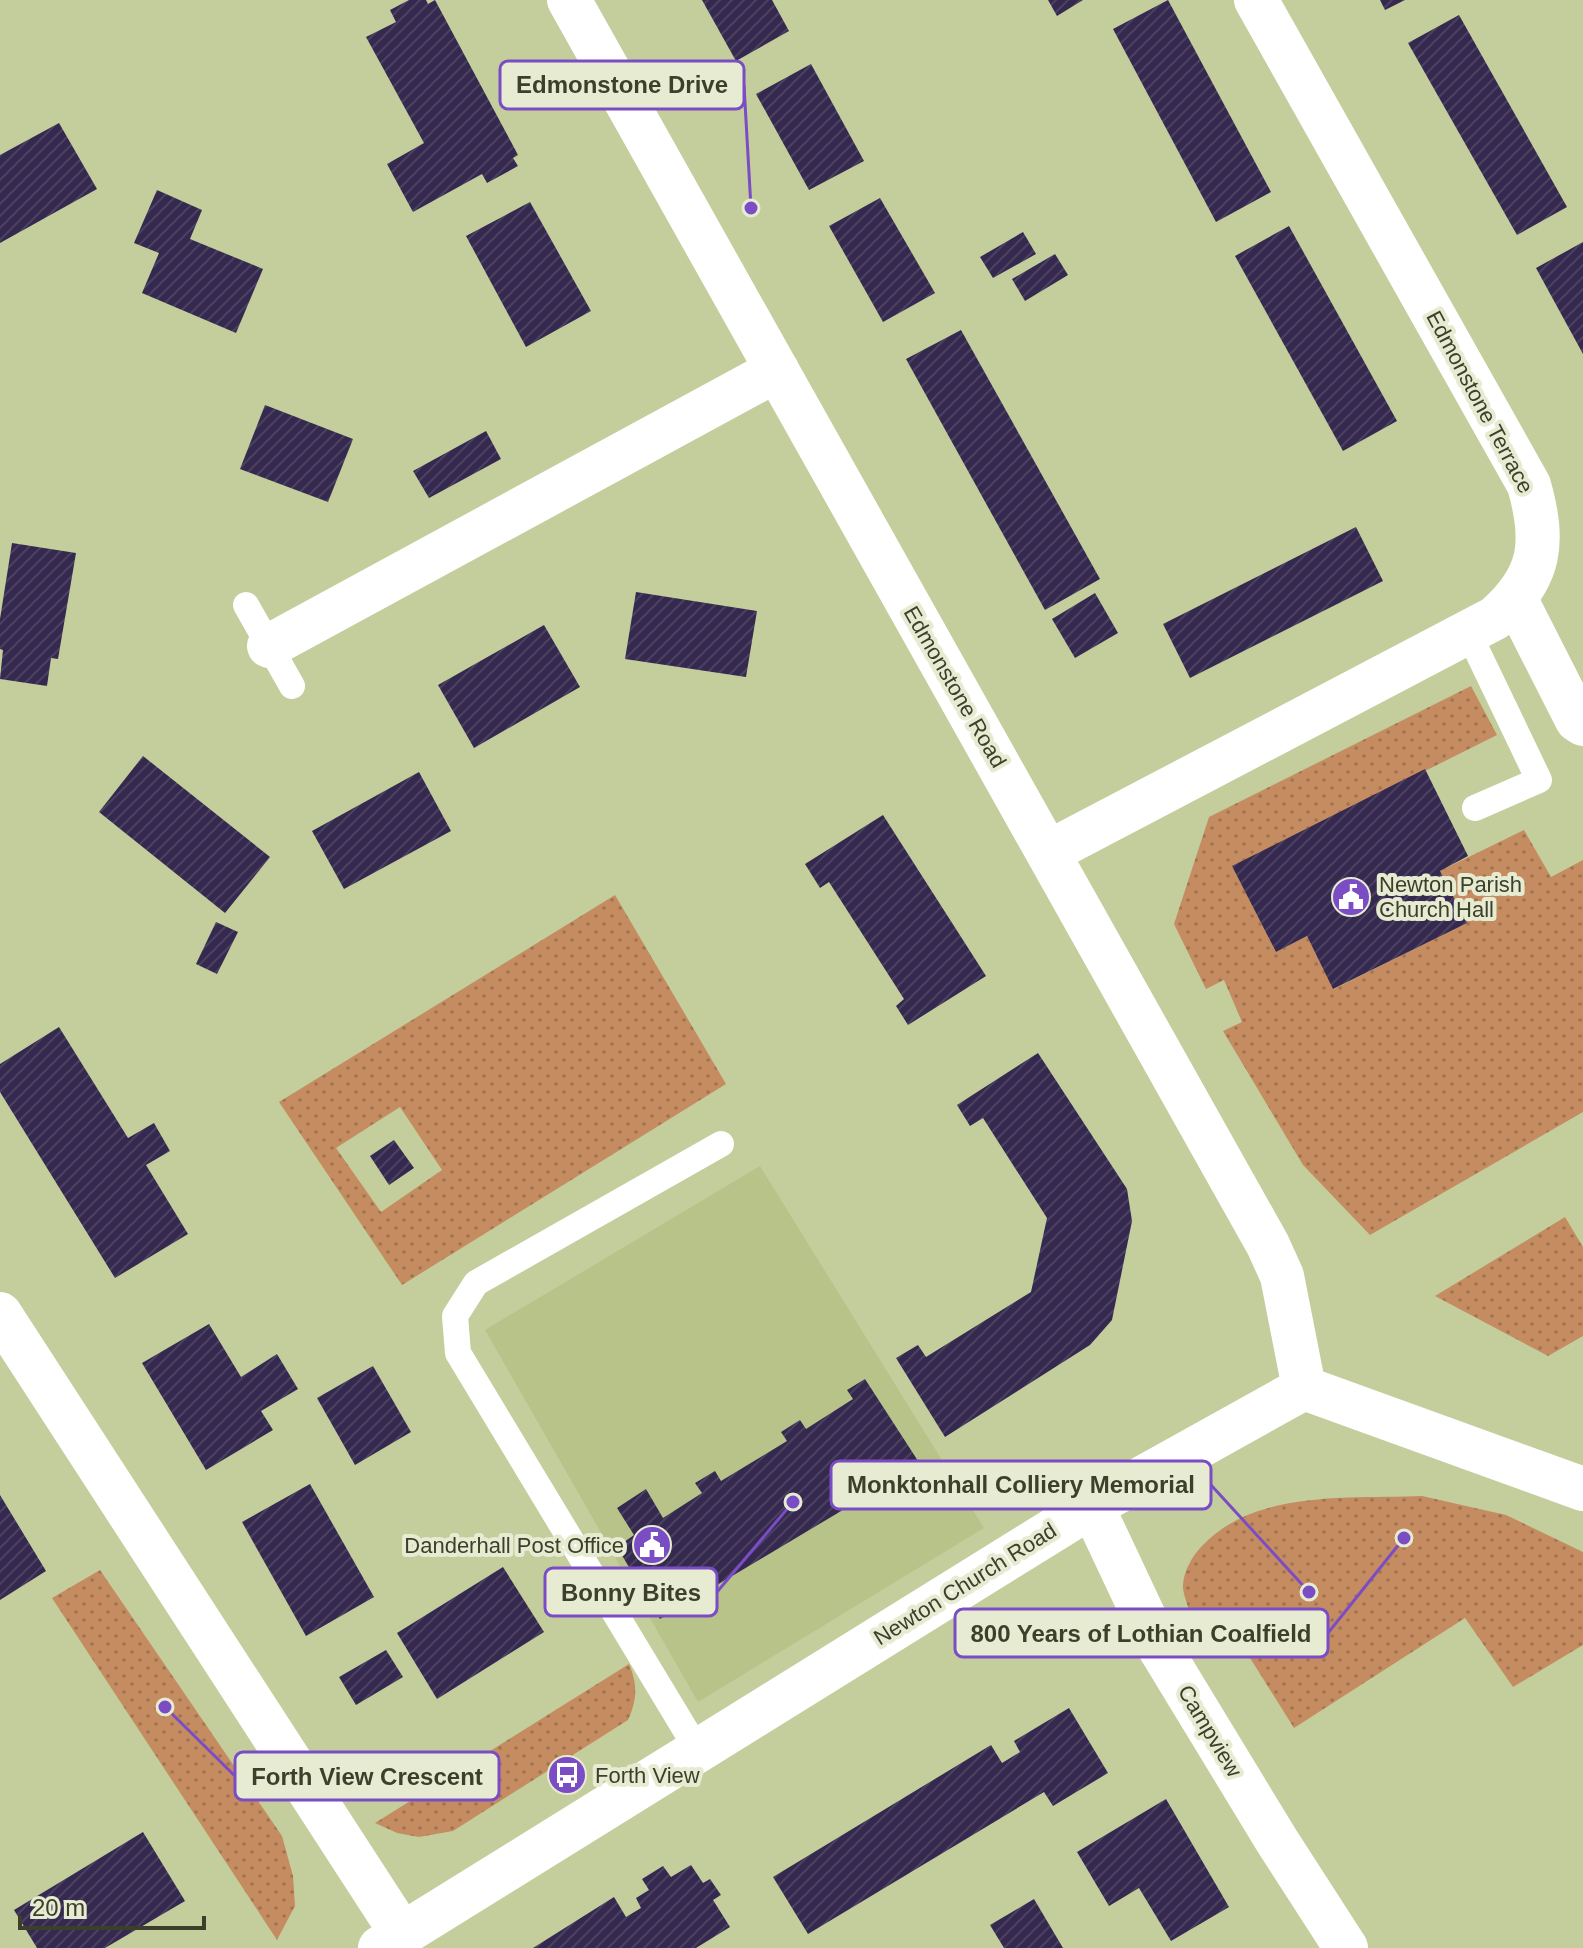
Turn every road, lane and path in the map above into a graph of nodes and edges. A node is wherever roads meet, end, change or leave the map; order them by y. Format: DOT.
graph roads {
  1 [pos="569,0"];
  2 [pos="1256,0"];
  3 [pos="777,370"];
  4 [pos="1516,600"];
  5 [pos="246,605"];
  6 [pos="1468,632"];
  7 [pos="269,646"];
  8 [pos="292,686"];
  9 [pos="1583,724"];
  10 [pos="1475,808"];
  11 [pos="1049,852"];
  12 [pos="721,1144"];
  13 [pos="0,1314"];
  14 [pos="1304,1388"];
  15 [pos="1583,1489"];
  16 [pos="1092,1506"];
  17 [pos="697,1749"];
  18 [pos="391,1941"];
  19 [pos="1346,1948"];
  1 -- 3 [label="street, Edmonstone Road"];
  2 -- 4 [label="street, Edmonstone Terrace"];
  3 -- 7 [label="street"];
  3 -- 11 [label="street, Edmonstone Road"];
  4 -- 6 [label="street, Edmonstone Terrace"];
  4 -- 9 [label="street"];
  5 -- 7 [label="lane"];
  6 -- 10 [label="lane"];
  6 -- 11 [label="street, Edmonstone Terrace"];
  7 -- 8 [label="lane"];
  11 -- 14 [label="street, Edmonstone Road"];
  12 -- 17 [label="lane"];
  13 -- 18 [label="street"];
  14 -- 15 [label="street"];
  14 -- 16 [label="street, Newton Church Road"];
  16 -- 17 [label="street, Newton Church Road"];
  16 -- 19 [label="street, Campview"];
  17 -- 18 [label="street, Newton Church Road"];
}
